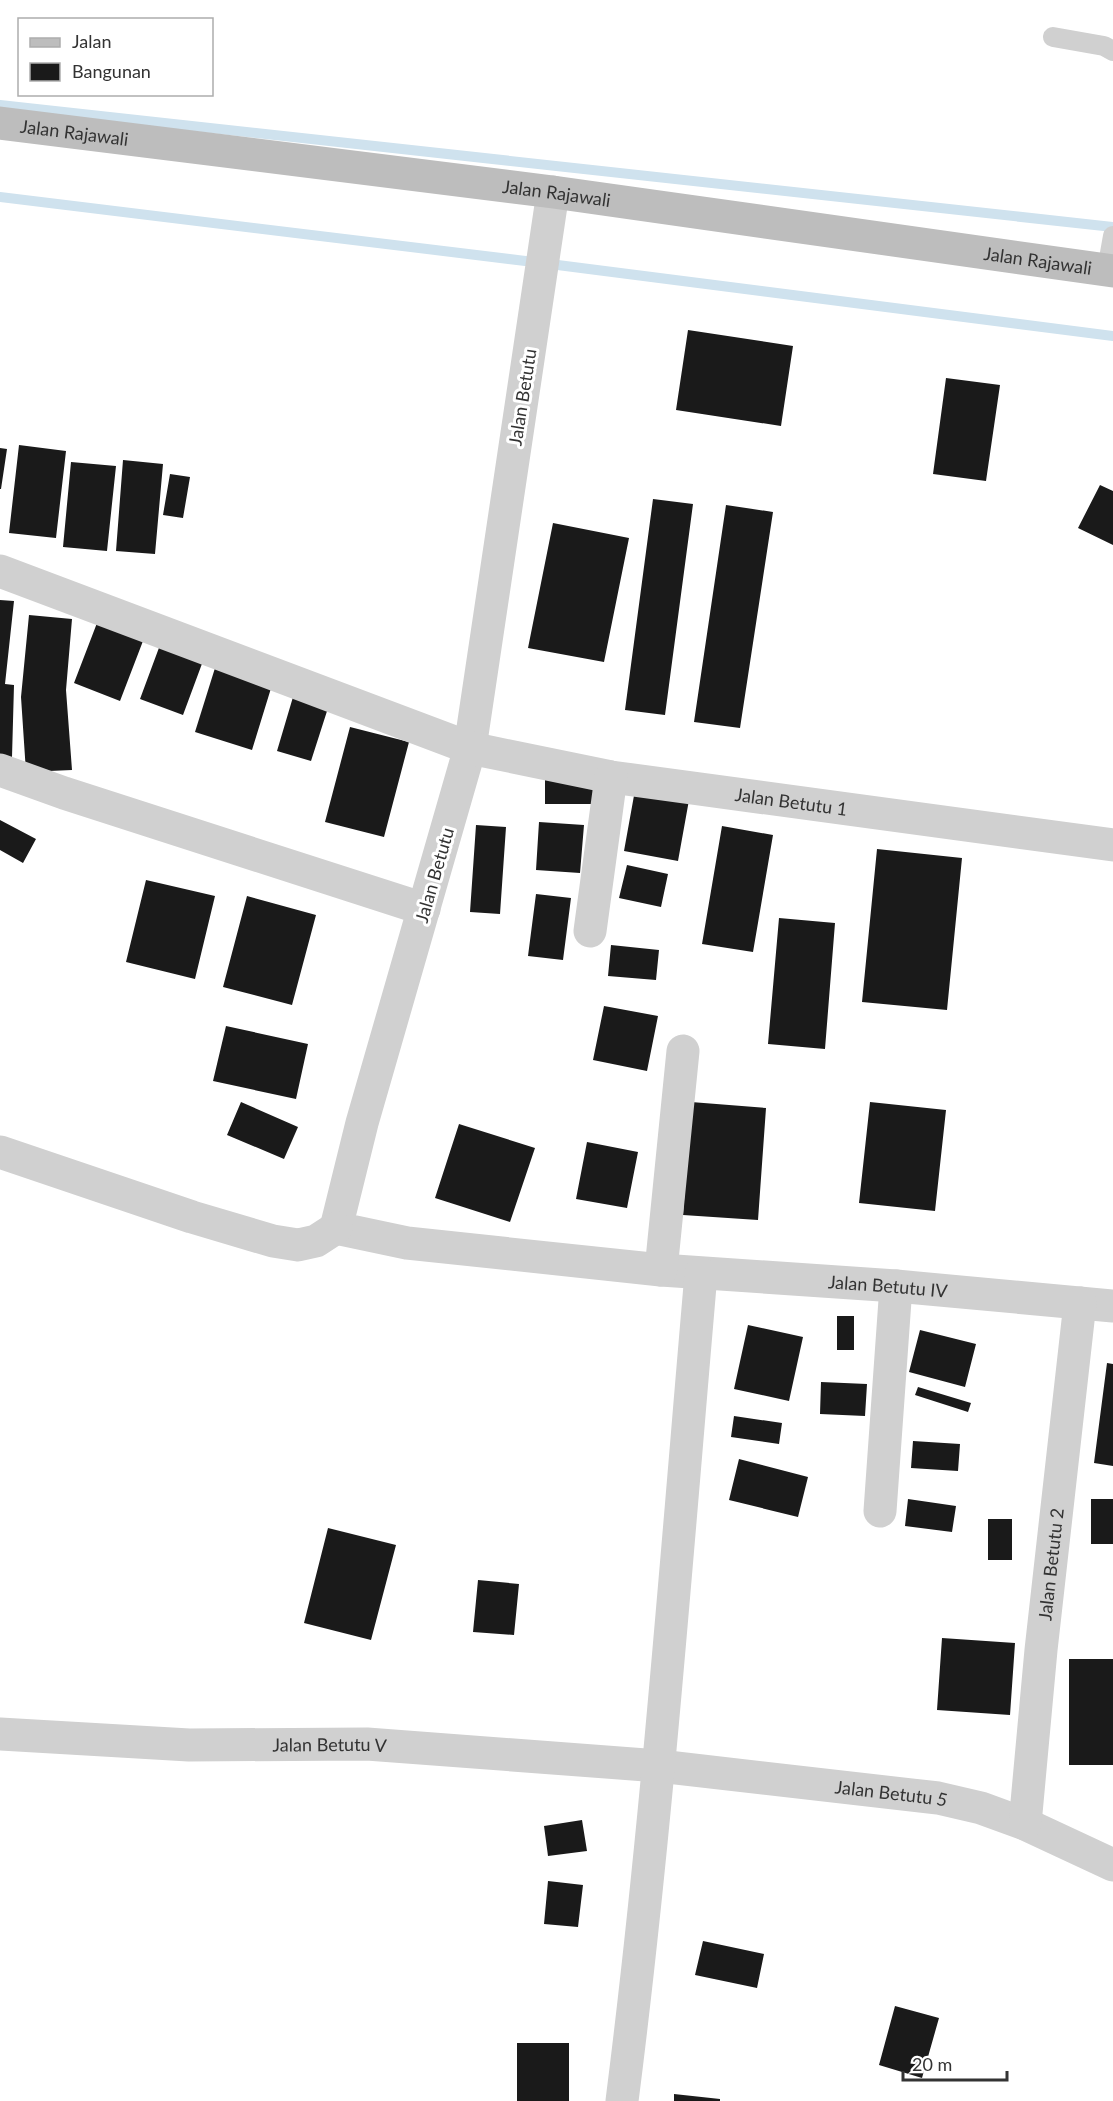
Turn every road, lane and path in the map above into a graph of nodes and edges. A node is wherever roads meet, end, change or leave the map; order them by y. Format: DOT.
graph roads {
  1 [pos="1053,37"];
  2 [pos="1113,51"];
  3 [pos="0,123"];
  4 [pos="553,192"];
  5 [pos="1113,236"];
  6 [pos="1110,271"];
  7 [pos="0,571"];
  8 [pos="470,748"];
  9 [pos="0,770"];
  10 [pos="611,777"];
  11 [pos="1113,845"];
  12 [pos="424,909"];
  13 [pos="590,931"];
  14 [pos="683,1051"];
  15 [pos="0,1152"];
  16 [pos="336,1228"];
  17 [pos="661,1270"];
  18 [pos="701,1274"];
  19 [pos="896,1286"];
  20 [pos="1080,1304"];
  21 [pos="1113,1306"];
  22 [pos="880,1511"];
  23 [pos="0,1734"];
  24 [pos="659,1766"];
  25 [pos="1025,1824"];
  26 [pos="1113,1865"];
  27 [pos="622,2101"];
  1 -- 2 [label="lane"];
  3 -- 4 [label="main road, Jalan Rajawali"];
  4 -- 6 [label="main road, Jalan Rajawali"];
  4 -- 8 [label="street, Jalan Betutu"];
  5 -- 6 [label="lane"];
  7 -- 8 [label="street, Jalan Betutu 1"];
  8 -- 10 [label="street, Jalan Betutu 1"];
  8 -- 12 [label="street, Jalan Betutu"];
  9 -- 12 [label="street"];
  10 -- 11 [label="street, Jalan Betutu 1"];
  10 -- 13 [label="street"];
  12 -- 16 [label="street, Jalan Betutu"];
  14 -- 17 [label="street"];
  15 -- 16 [label="street"];
  16 -- 17 [label="street"];
  17 -- 18 [label="street, Jalan Betutu IV"];
  18 -- 19 [label="street, Jalan Betutu IV"];
  18 -- 24 [label="street"];
  19 -- 20 [label="street, Jalan Betutu IV"];
  19 -- 22 [label="street"];
  20 -- 21 [label="street, Jalan Betutu IV"];
  20 -- 25 [label="street, Jalan Betutu 2"];
  23 -- 24 [label="street, Jalan Betutu V"];
  24 -- 25 [label="street, Jalan Betutu 5"];
  24 -- 27 [label="street"];
  25 -- 26 [label="street, Jalan Betutu 5"];
}
